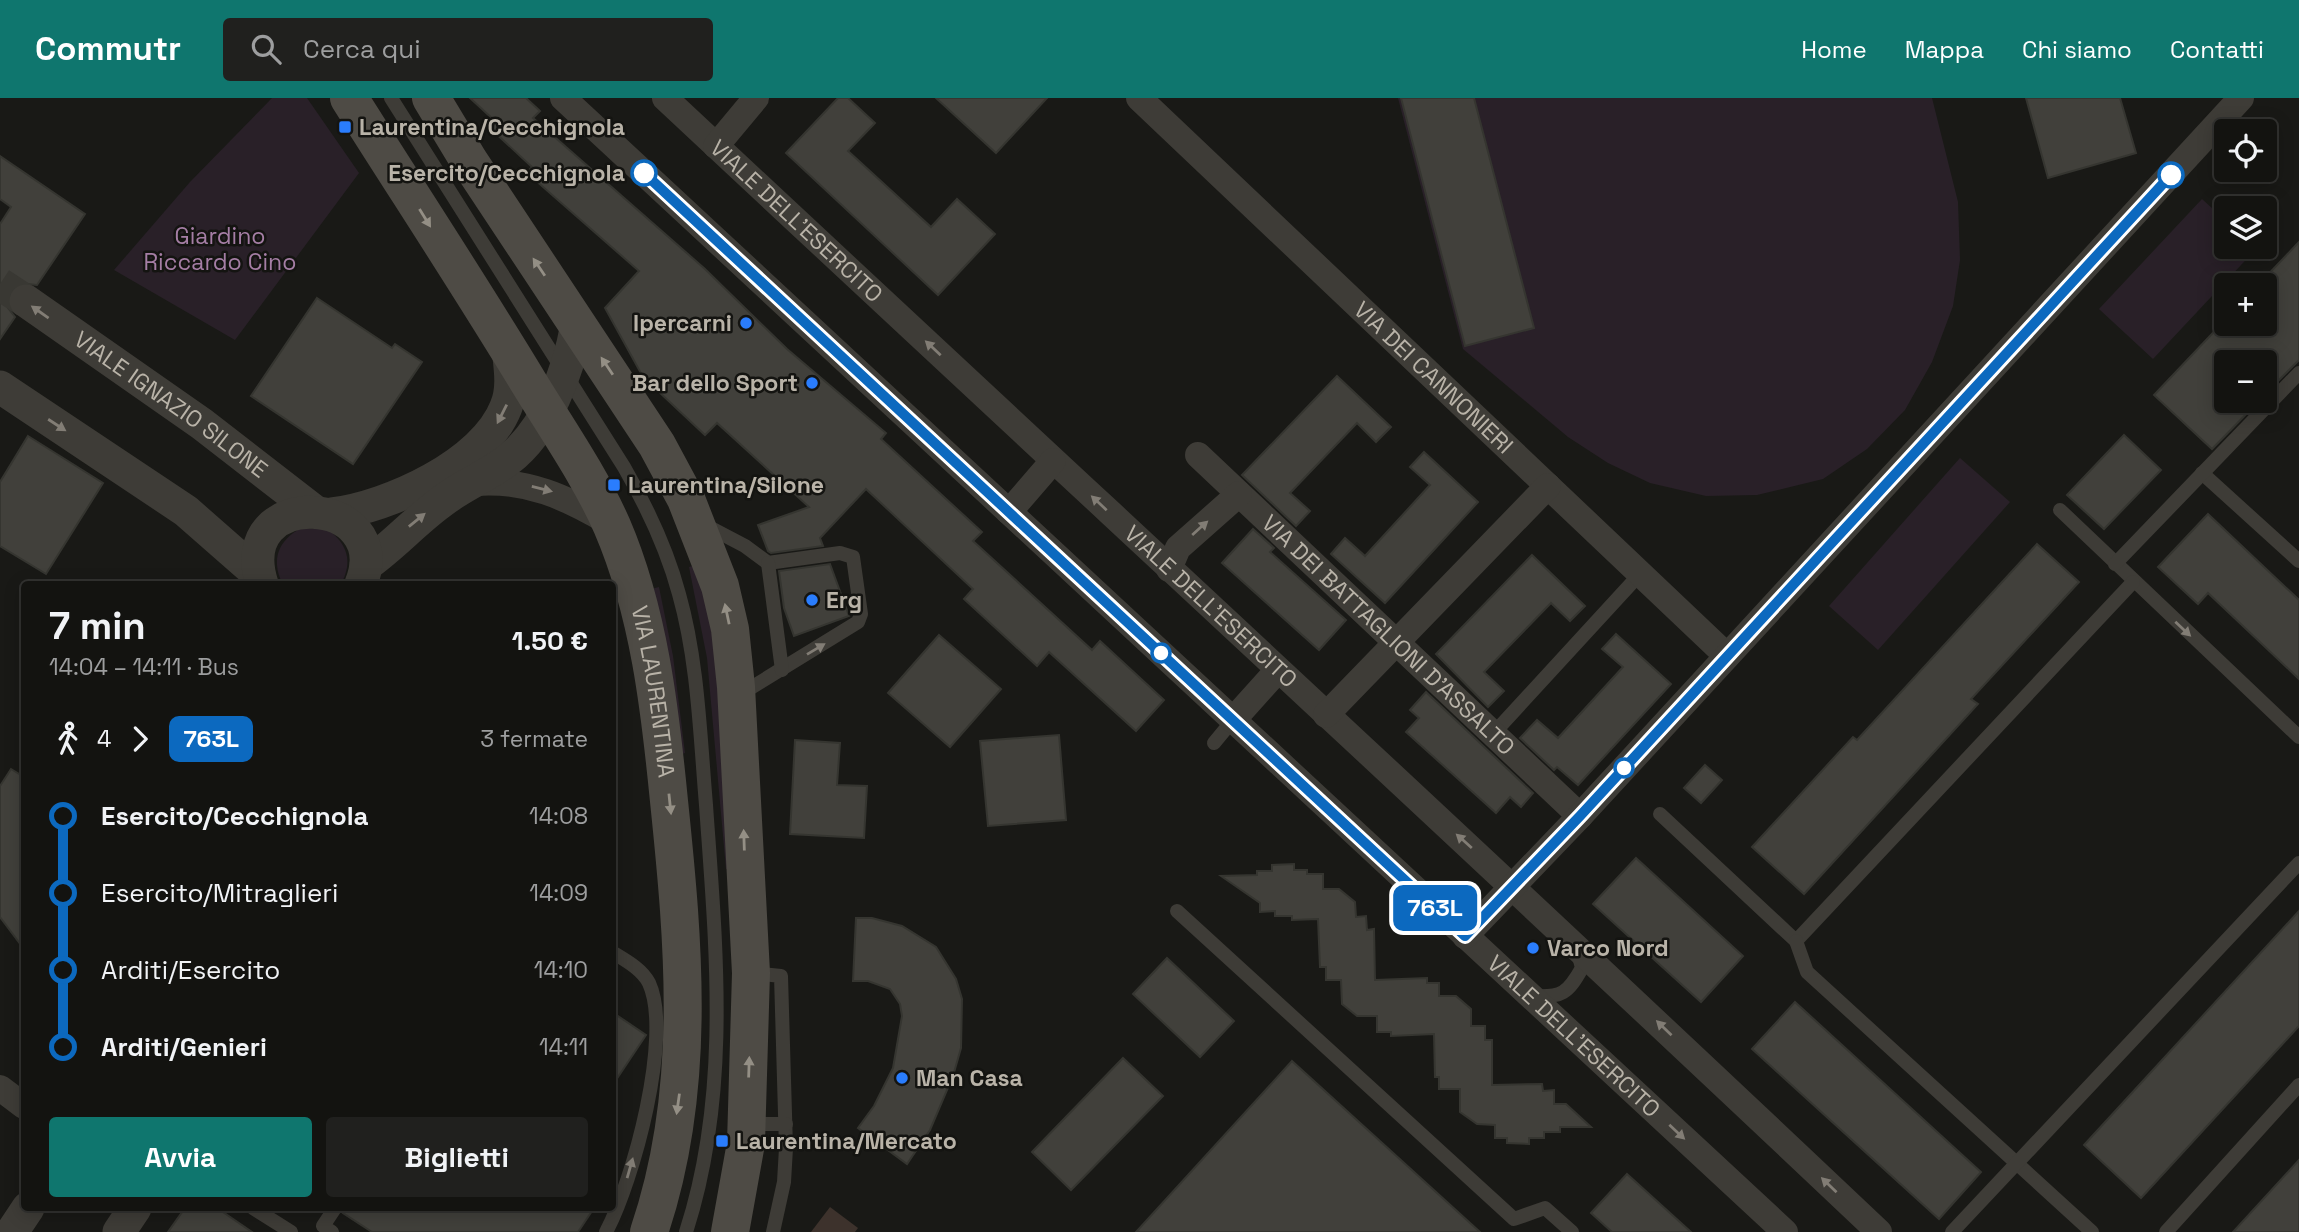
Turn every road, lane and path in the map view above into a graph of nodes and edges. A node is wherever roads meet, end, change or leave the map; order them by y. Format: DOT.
graph roads {
  1 [pos="349,98"];
  2 [pos="391,98"];
  3 [pos="431,98"];
  4 [pos="563,98"];
  5 [pos="665,98"];
  6 [pos="756,98"];
  7 [pos="1139,98"];
  8 [pos="2241,98"];
  9 [pos="716,146"];
  10 [pos="26,302"];
  11 [pos="577,324"];
  12 [pos="508,348"];
  13 [pos="565,369"];
  14 [pos="2299,373"];
  15 [pos="0,387"];
  16 [pos="546,411"];
  17 [pos="1198,455"];
  18 [pos="1054,461"];
  19 [pos="2202,473"];
  20 [pos="475,483"];
  21 [pos="1548,486"];
  22 [pos="1239,494"];
  23 [pos="2060,510"];
  24 [pos="322,512"];
  25 [pos="1009,512"];
  26 [pos="695,520"];
  27 [pos="610,523"];
  28 [pos="2299,561"];
  29 [pos="768,563"];
  30 [pos="2115,564"];
  31 [pos="1168,569"];
  32 [pos="1640,574"];
  33 [pos="363,578"];
  34 [pos="260,581"];
  35 [pos="261,581"];
  36 [pos="2133,583"];
  37 [pos="1395,642"];
  38 [pos="1727,656"];
  39 [pos="782,670"];
  40 [pos="1278,670"];
  41 [pos="736,696"];
  42 [pos="1326,715"];
  43 [pos="1233,720"];
  44 [pos="1493,734"];
  45 [pos="2299,737"];
  46 [pos="1214,743"];
  47 [pos="1660,814"];
  48 [pos="1580,816"];
  49 [pos="2299,863"];
  50 [pos="1515,887"];
  51 [pos="1177,911"];
  52 [pos="1465,936"];
  53 [pos="1796,941"];
  54 [pos="1577,945"];
  55 [pos="616,954"];
  56 [pos="751,973"];
  57 [pos="1531,996"];
  58 [pos="2299,1085"];
  59 [pos="0,1088"];
  60 [pos="21,1104"];
  61 [pos="747,1125"];
  62 [pos="786,1125"];
  63 [pos="2015,1165"];
  64 [pos="616,1206"];
  65 [pos="26,1211"];
  66 [pos="133,1211"];
  67 [pos="258,1211"];
  68 [pos="333,1211"];
  69 [pos="614,1211"];
  70 [pos="1513,1226"];
  71 [pos="12,1232"];
  72 [pos="119,1232"];
  73 [pos="291,1232"];
  74 [pos="332,1232"];
  75 [pos="606,1232"];
  76 [pos="649,1232"];
  77 [pos="686,1232"];
  78 [pos="730,1232"];
  79 [pos="773,1232"];
  80 [pos="1572,1232"];
  81 [pos="1785,1232"];
  82 [pos="1879,1232"];
  83 [pos="1952,1232"];
  84 [pos="2092,1232"];
  85 [pos="2166,1232"];
  1 -- 12 [label="main road, VIA LAURENTINA, one-way"];
  2 -- 13 [label="lane, VIA LAURENTINA"];
  11 -- 3 [label="main road, one-way"];
  4 -- 25 [label="street, VIALE DELL'ESERCITO"];
  5 -- 9 [label="street, VIALE DELL'ESERCITO"];
  6 -- 9 [label="street"];
  7 -- 21 [label="street, VIA DEI CANNONIERI"];
  8 -- 38 [label="street"];
  18 -- 9 [label="street, VIALE DELL'ESERCITO, one-way"];
  24 -- 10 [label="street, VIALE IGNAZIO SILONE, one-way"];
  11 -- 13 [label="street"];
  26 -- 11 [label="main road, one-way"];
  12 -- 16 [label="main road, VIA LAURENTINA"];
  12 -- 24 [label="street, one-way"];
  13 -- 16 [label="street"];
  13 -- 77 [label="lane, VIA LAURENTINA"];
  14 -- 19 [label="lane"];
  15 -- 34 [label="street, one-way"];
  16 -- 20 [label="street"];
  16 -- 27 [label="main road, VIA LAURENTINA"];
  17 -- 22 [label="street, VIA DEI BATTAGLIONI D'ASSALTO"];
  18 -- 25 [label="street"];
  31 -- 18 [label="street, VIALE DELL'ESERCITO, one-way"];
  19 -- 28 [label="lane"];
  19 -- 30 [label="lane"];
  20 -- 27 [label="street, one-way"];
  33 -- 20 [label="street, one-way"];
  21 -- 32 [label="street, VIA DEI CANNONIERI"];
  21 -- 37 [label="street"];
  31 -- 22 [label="street, one-way"];
  22 -- 37 [label="street, VIA DEI BATTAGLIONI D'ASSALTO"];
  23 -- 30 [label="lane"];
  24 -- 33 [label="street, VIALE IGNAZIO SILONE"];
  24 -- 35 [label="street"];
  25 -- 43 [label="street, VIALE DELL'ESERCITO"];
  26 -- 29 [label="lane"];
  41 -- 26 [label="main road, one-way"];
  27 -- 76 [label="main road, VIA LAURENTINA, one-way"];
  29 -- 39 [label="lane"];
  39 -- 29 [label="lane, one-way"];
  30 -- 36 [label="lane"];
  31 -- 40 [label="street, VIALE DELL'ESERCITO"];
  32 -- 38 [label="street, VIA DEI CANNONIERI"];
  32 -- 44 [label="lane"];
  36 -- 45 [label="lane, one-way"];
  36 -- 53 [label="lane"];
  37 -- 42 [label="street"];
  37 -- 44 [label="street, VIA DEI BATTAGLIONI D'ASSALTO"];
  38 -- 48 [label="street"];
  39 -- 41 [label="lane"];
  40 -- 42 [label="street, VIALE DELL'ESERCITO"];
  40 -- 43 [label="street"];
  56 -- 41 [label="main road, one-way"];
  50 -- 42 [label="street, VIALE DELL'ESERCITO, one-way"];
  43 -- 46 [label="lane"];
  43 -- 52 [label="street, VIALE DELL'ESERCITO"];
  44 -- 48 [label="street, VIA DEI BATTAGLIONI D'ASSALTO"];
  47 -- 53 [label="lane"];
  48 -- 50 [label="street"];
  49 -- 63 [label="lane"];
  50 -- 52 [label="street"];
  50 -- 54 [label="street, VIALE DELL'ESERCITO"];
  51 -- 70 [label="lane"];
  52 -- 57 [label="street, VIALE DELL'ESERCITO"];
  53 -- 63 [label="lane"];
  54 -- 57 [label="lane"];
  82 -- 54 [label="street, VIALE DELL'ESERCITO, one-way"];
  64 -- 55 [label="lane, one-way"];
  61 -- 56 [label="main road, one-way"];
  56 -- 62 [label="lane"];
  57 -- 81 [label="street, VIALE DELL'ESERCITO, one-way"];
  58 -- 85 [label="lane"];
  59 -- 60 [label="street"];
  61 -- 62 [label="lane"];
  61 -- 78 [label="main road"];
  62 -- 79 [label="lane"];
  63 -- 83 [label="lane"];
  63 -- 84 [label="lane"];
  65 -- 71 [label="street"];
  66 -- 72 [label="street"];
  67 -- 73 [label="lane"];
  68 -- 74 [label="lane"];
  75 -- 69 [label="lane, one-way"];
  70 -- 80 [label="lane"];
}
